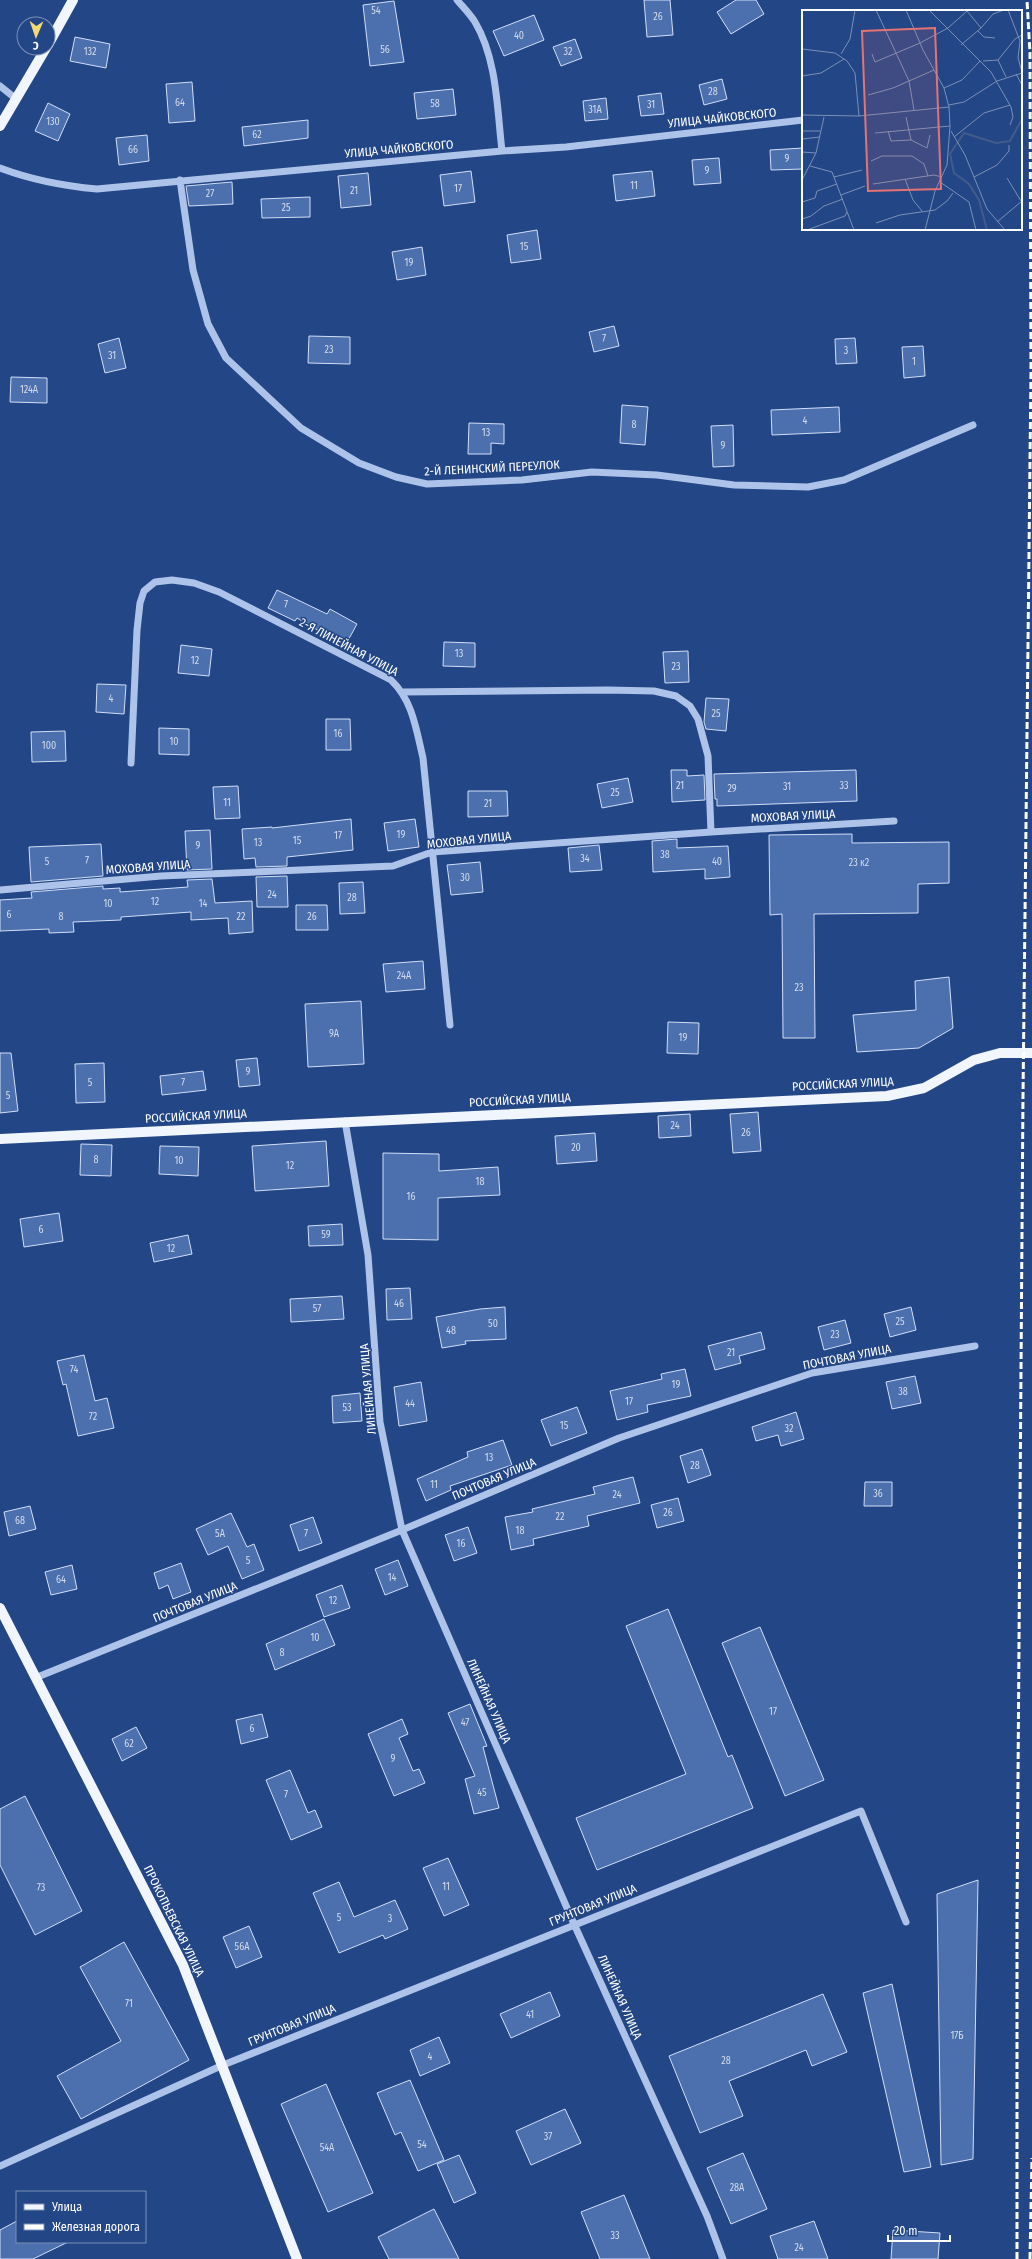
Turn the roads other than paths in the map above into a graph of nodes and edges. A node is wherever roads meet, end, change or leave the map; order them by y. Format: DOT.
graph roads {
  1 [pos="73,0"];
  2 [pos="457,0"];
  3 [pos="56,31"];
  4 [pos="41,56"];
  5 [pos="0,86"];
  6 [pos="15,98"];
  7 [pos="802,120"];
  8 [pos="0,126"];
  9 [pos="502,151"];
  10 [pos="0,168"];
  11 [pos="180,180"];
  12 [pos="972,425"];
  13 [pos="404,692"];
  14 [pos="131,763"];
  15 [pos="894,821"];
  16 [pos="711,832"];
  17 [pos="432,852"];
  18 [pos="0,890"];
  19 [pos="450,1025"];
  20 [pos="1032,1053"];
  21 [pos="345,1121"];
  22 [pos="0,1139"];
  23 [pos="975,1346"];
  24 [pos="402,1530"];
  25 [pos="0,1608"];
  26 [pos="35,1678"];
  27 [pos="906,1922"];
  28 [pos="574,1924"];
  29 [pos="223,2065"];
  30 [pos="0,2166"];
  31 [pos="297,2259"];
  32 [pos="723,2259"];
  1 -- 3 [label="main road"];
  2 -- 9 [label="street"];
  4 -- 6 [label="main road"];
  5 -- 6 [label="street"];
  6 -- 8 [label="main road"];
  7 -- 9 [label="street, УЛИЦА ЧАЙКОВСКОГО"];
  9 -- 11 [label="street, УЛИЦА ЧАЙКОВСКОГО"];
  10 -- 11 [label="street, УЛИЦА ЧАЙКОВСКОГО"];
  11 -- 12 [label="street, 2-Й ЛЕНИНСКИЙ ПЕРЕУЛОК"];
  13 -- 14 [label="street, 2-Я ЛИНЕЙНАЯ УЛИЦА"];
  13 -- 16 [label="street, 2-Я ЛИНЕЙНАЯ УЛИЦА"];
  13 -- 17 [label="street"];
  15 -- 16 [label="street, МОХОВАЯ УЛИЦА"];
  16 -- 17 [label="street, МОХОВАЯ УЛИЦА"];
  17 -- 18 [label="street, МОХОВАЯ УЛИЦА"];
  17 -- 19 [label="street"];
  20 -- 21 [label="main road, РОССИЙСКАЯ УЛИЦА"];
  21 -- 22 [label="main road, РОССИЙСКАЯ УЛИЦА"];
  21 -- 24 [label="street, ЛИНЕЙНАЯ УЛИЦА"];
  23 -- 24 [label="street, ПОЧТОВАЯ УЛИЦА"];
  24 -- 26 [label="street, ПОЧТОВАЯ УЛИЦА"];
  24 -- 28 [label="street, ЛИНЕЙНАЯ УЛИЦА"];
  25 -- 26 [label="main road, ПРОКОПЬЕВСКАЯ УЛИЦА"];
  26 -- 29 [label="main road, ПРОКОПЬЕВСКАЯ УЛИЦА"];
  27 -- 28 [label="street, ГРУНТОВАЯ УЛИЦА"];
  28 -- 29 [label="street, ГРУНТОВАЯ УЛИЦА"];
  28 -- 32 [label="street, ЛИНЕЙНАЯ УЛИЦА"];
  29 -- 30 [label="street, ГРУНТОВАЯ УЛИЦА"];
  29 -- 31 [label="main road, ПРОКОПЬЕВСКАЯ УЛИЦА"];
}
